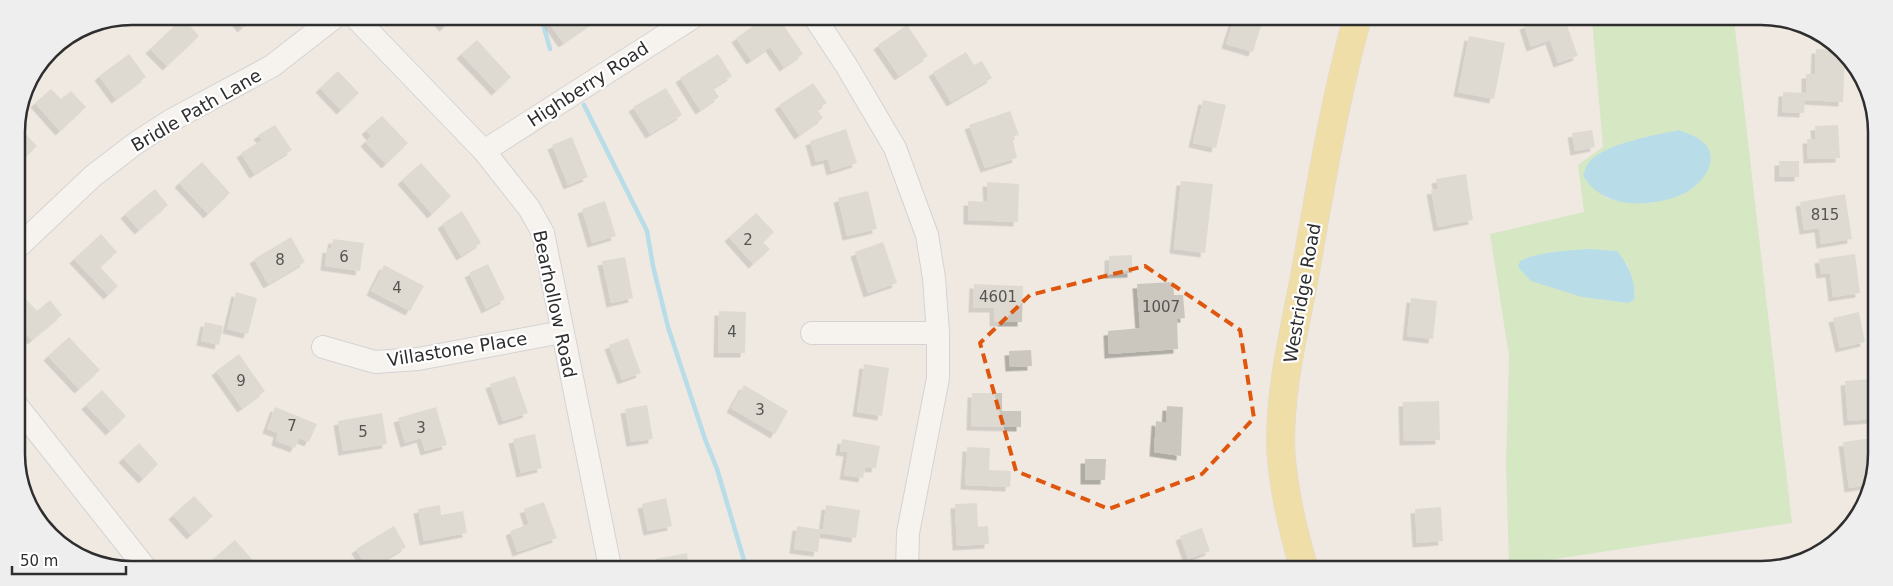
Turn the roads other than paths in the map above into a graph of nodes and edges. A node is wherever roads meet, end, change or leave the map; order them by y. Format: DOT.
graph roads {
  1 [pos="325,25"];
  2 [pos="362,25"];
  3 [pos="681,25"];
  4 [pos="820,25"];
  5 [pos="1356,25"];
  6 [pos="484,151"];
  7 [pos="25,240"];
  8 [pos="562,332"];
  9 [pos="812,333"];
  10 [pos="938,334"];
  11 [pos="323,346"];
  12 [pos="25,417"];
  13 [pos="140,561"];
  14 [pos="605,561"];
  15 [pos="907,561"];
  16 [pos="1302,561"];
  1 -- 7 [label="street, Bridle Path Lane"];
  2 -- 6 [label="street, Bearhollow Road"];
  3 -- 6 [label="street, Highberry Road"];
  4 -- 10 [label="street"];
  5 -- 16 [label="main road, Westridge Road"];
  6 -- 8 [label="street, Bearhollow Road"];
  8 -- 11 [label="street, Villastone Place"];
  8 -- 14 [label="street, Bearhollow Road"];
  9 -- 10 [label="street"];
  10 -- 15 [label="street"];
  12 -- 13 [label="street"];
}
